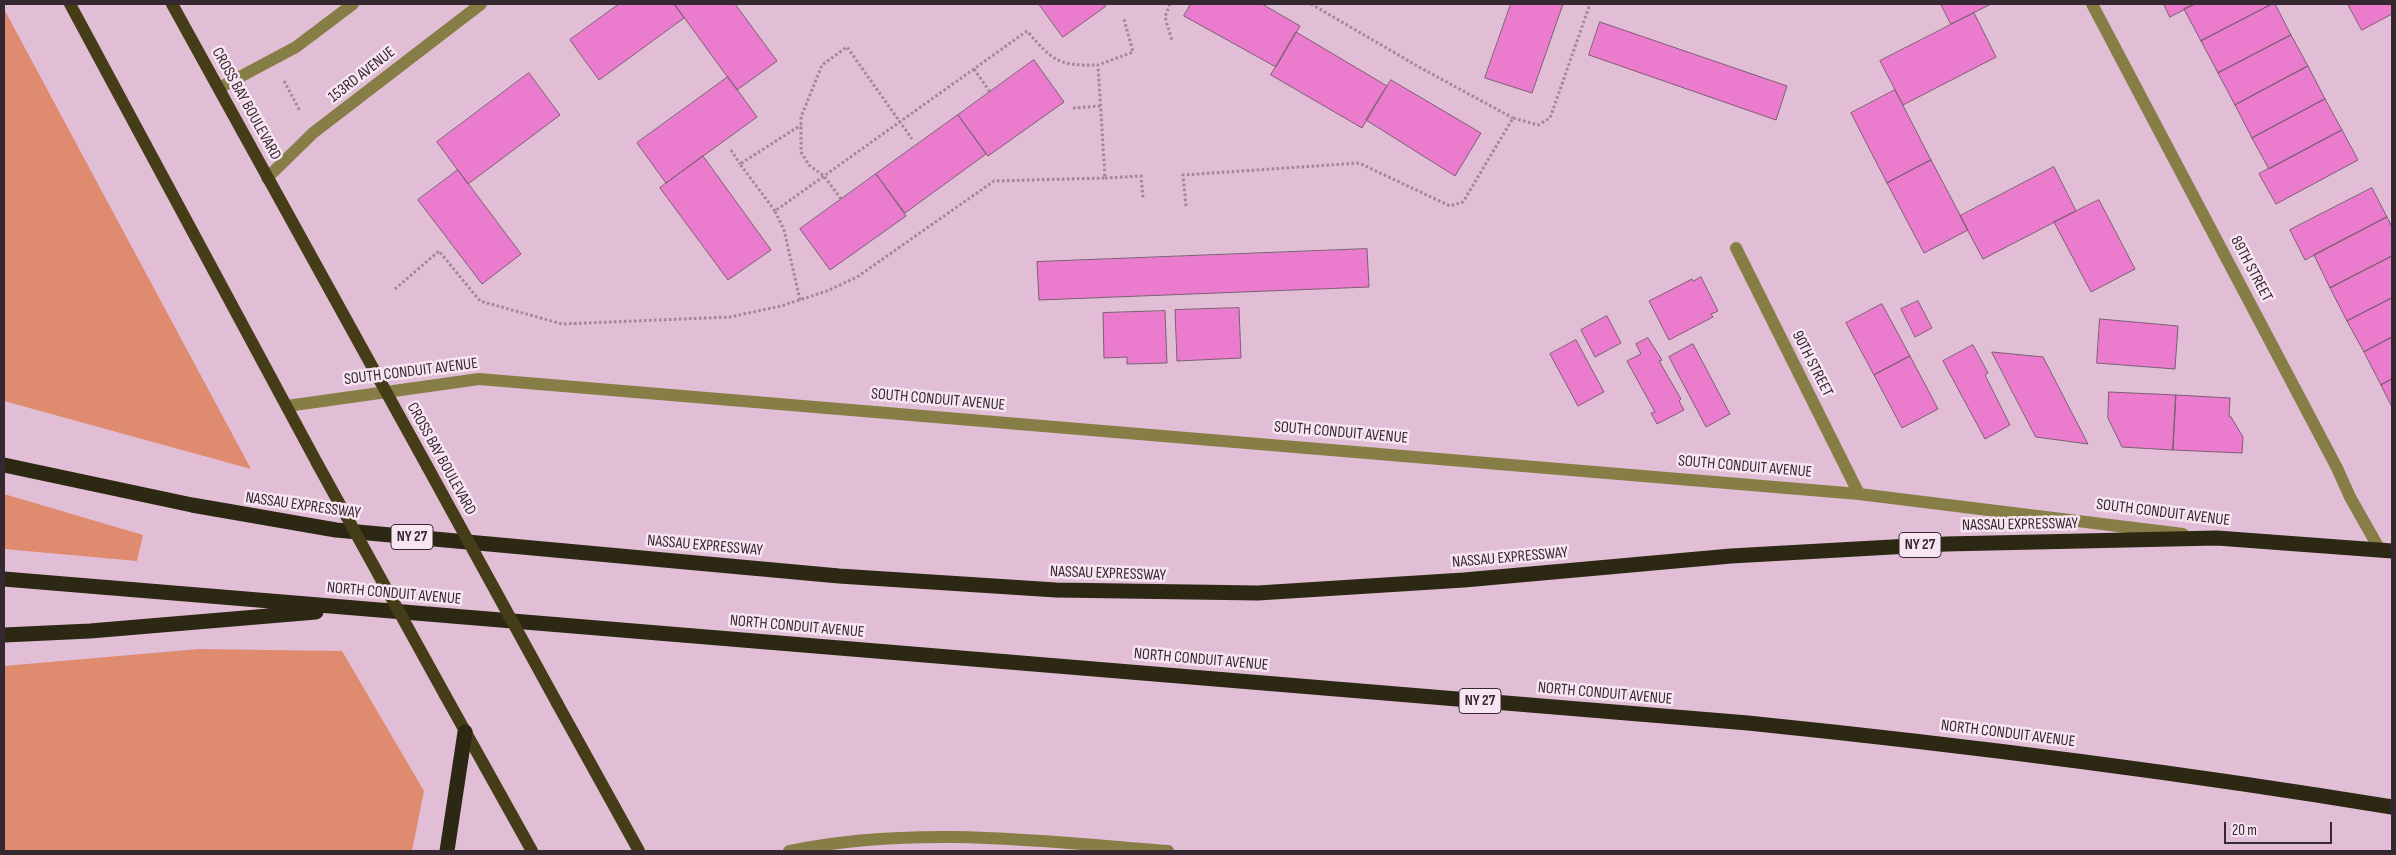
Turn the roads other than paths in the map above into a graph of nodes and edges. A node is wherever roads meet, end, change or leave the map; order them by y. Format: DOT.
graph roads {
  1 [pos="70,4"];
  2 [pos="172,4"];
  3 [pos="353,4"];
  4 [pos="481,4"];
  5 [pos="2092,4"];
  6 [pos="218,88"];
  7 [pos="268,178"];
  8 [pos="1736,248"];
  9 [pos="386,392"];
  10 [pos="287,406"];
  11 [pos="4,465"];
  12 [pos="1859,494"];
  13 [pos="2217,538"];
  14 [pos="2386,550"];
  15 [pos="4,579"];
  16 [pos="361,608"];
  17 [pos="4,634"];
  18 [pos="465,732"];
  19 [pos="2392,806"];
  20 [pos="447,851"];
  21 [pos="532,851"];
  22 [pos="639,851"];
  23 [pos="788,851"];
  24 [pos="1168,851"];
  1 -- 10 [label="main road"];
  2 -- 6 [label="main road, CROSS BAY BOULEVARD"];
  3 -- 6 [label="street"];
  4 -- 7 [label="street, 153RD AVENUE"];
  5 -- 14 [label="street, 89TH STREET"];
  6 -- 7 [label="main road, CROSS BAY BOULEVARD"];
  7 -- 9 [label="main road, CROSS BAY BOULEVARD"];
  8 -- 12 [label="street, 90TH STREET"];
  9 -- 10 [label="street, SOUTH CONDUIT AVENUE / NY 27"];
  9 -- 12 [label="street, SOUTH CONDUIT AVENUE / NY 27"];
  9 -- 22 [label="main road, CROSS BAY BOULEVARD, bridge"];
  10 -- 18 [label="main road, bridge"];
  11 -- 13 [label="highway, NASSAU EXPRESSWAY / NY 27"];
  12 -- 13 [label="street, SOUTH CONDUIT AVENUE / NY 27"];
  13 -- 14 [label="highway, SOUTH CONDUIT AVENUE / NY 27"];
  15 -- 16 [label="highway, NORTH CONDUIT AVENUE / NY 27"];
  16 -- 17 [label="highway"];
  16 -- 19 [label="highway, NORTH CONDUIT AVENUE / NY 27"];
  18 -- 20 [label="highway"];
  18 -- 21 [label="main road"];
  23 -- 24 [label="street"];
}
